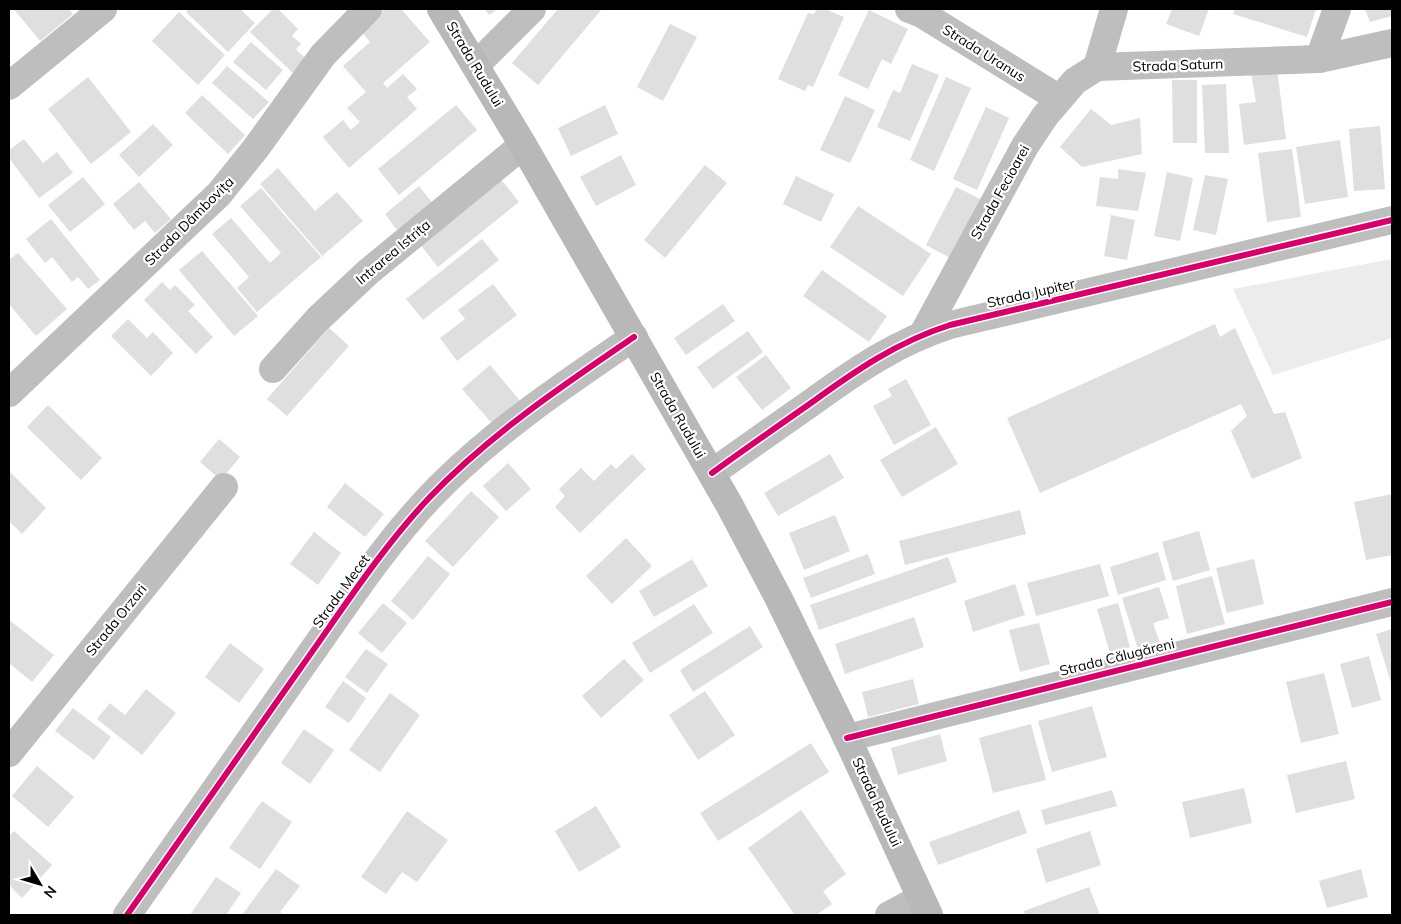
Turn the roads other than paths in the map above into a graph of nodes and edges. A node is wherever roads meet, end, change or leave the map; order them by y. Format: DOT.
graph roads {
  1 [pos="103,9"];
  2 [pos="368,9"];
  3 [pos="441,9"];
  4 [pos="532,9"];
  5 [pos="1114,9"];
  6 [pos="1337,9"];
  7 [pos="918,11"];
  8 [pos="1392,43"];
  9 [pos="1319,59"];
  10 [pos="476,65"];
  11 [pos="1097,67"];
  12 [pos="9,86"];
  13 [pos="1058,98"];
  14 [pos="523,144"];
  15 [pos="1392,220"];
  16 [pos="923,334"];
  17 [pos="634,337"];
  18 [pos="273,369"];
  19 [pos="9,393"];
  20 [pos="712,473"];
  21 [pos="224,487"];
  22 [pos="1392,602"];
  23 [pos="847,738"];
  24 [pos="9,753"];
  25 [pos="925,906"];
  26 [pos="127,915"];
  27 [pos="889,915"];
  1 -- 12 [label="street"];
  2 -- 19 [label="street, Strada Dâmbovița"];
  3 -- 10 [label="main road, Strada Rudului"];
  4 -- 10 [label="street"];
  5 -- 11 [label="street"];
  6 -- 9 [label="street"];
  7 -- 13 [label="street, Strada Uranus"];
  8 -- 9 [label="street"];
  9 -- 11 [label="street, Strada Saturn"];
  10 -- 14 [label="main road, Strada Rudului"];
  11 -- 13 [label="street, Strada Fecioarei"];
  13 -- 16 [label="street, Strada Fecioarei"];
  14 -- 17 [label="main road, Strada Rudului"];
  14 -- 18 [label="street, Intrarea Istrița"];
  15 -- 16 [label="street, Strada Jupiter"];
  16 -- 20 [label="street, Strada Jupiter"];
  17 -- 20 [label="main road, Strada Rudului"];
  17 -- 26 [label="street, Strada Mecet"];
  20 -- 23 [label="main road, Strada Rudului"];
  21 -- 24 [label="street, Strada Orzari"];
  22 -- 23 [label="street, Strada Călugăreni"];
  23 -- 25 [label="main road, Strada Rudului"];
  25 -- 27 [label="street"];
}
